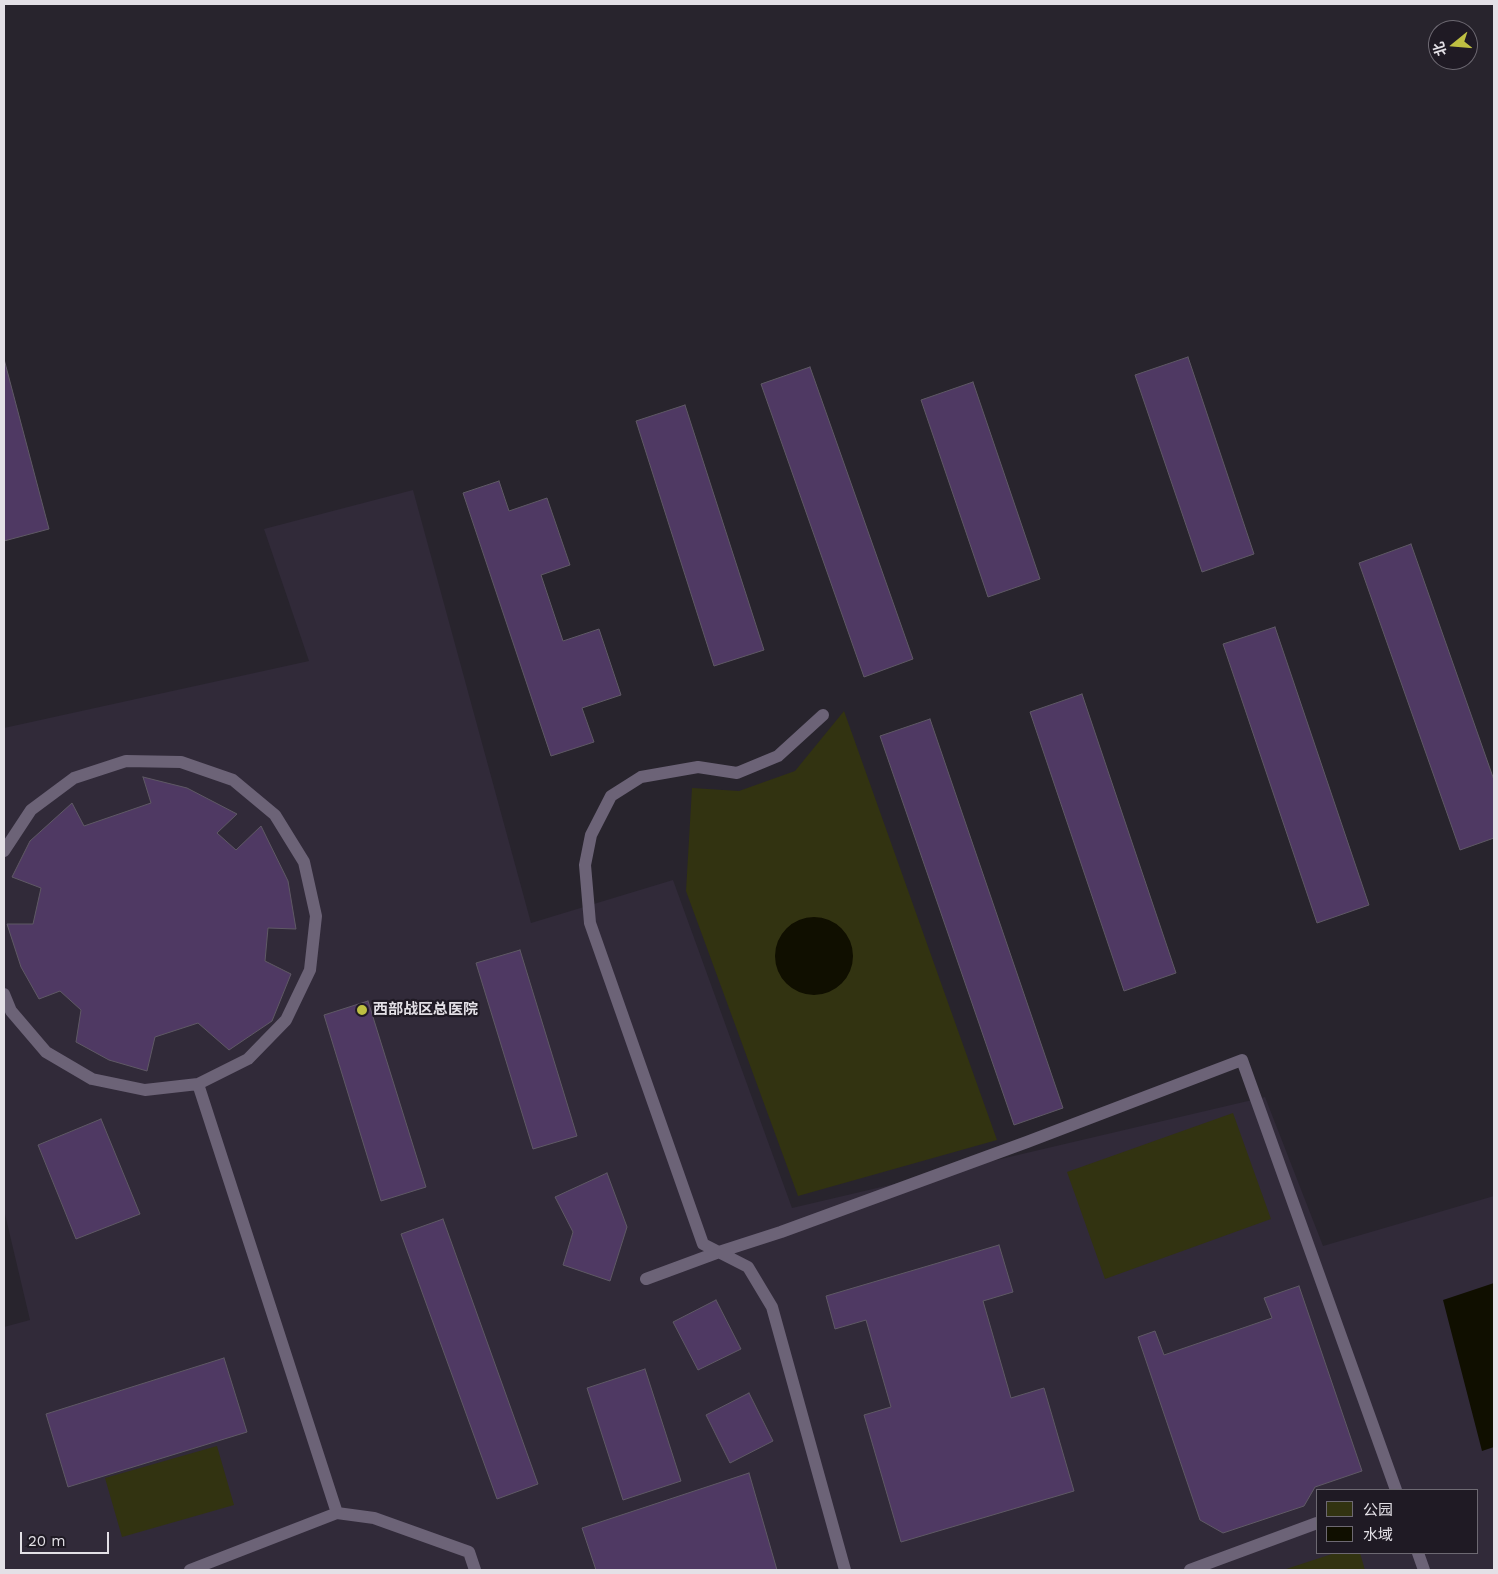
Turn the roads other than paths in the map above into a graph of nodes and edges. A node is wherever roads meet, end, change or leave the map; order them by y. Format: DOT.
graph roads {
  1 [pos="822,715"];
  2 [pos="4,851"];
  3 [pos="4,994"];
  4 [pos="198,1084"];
  5 [pos="719,1252"];
  6 [pos="646,1279"];
  7 [pos="1396,1489"];
  8 [pos="337,1513"];
  9 [pos="1316,1523"];
  10 [pos="1418,1554"];
  11 [pos="190,1570"];
  12 [pos="475,1570"];
  13 [pos="845,1570"];
  14 [pos="1190,1570"];
  15 [pos="1424,1570"];
  1 -- 5 [label="lane"];
  2 -- 4 [label="lane"];
  3 -- 4 [label="lane"];
  4 -- 8 [label="lane"];
  5 -- 6 [label="lane"];
  5 -- 7 [label="lane"];
  5 -- 13 [label="lane"];
  8 -- 11 [label="lane"];
  8 -- 12 [label="lane"];
  9 -- 14 [label="lane"];
  10 -- 15 [label="lane"];
}
